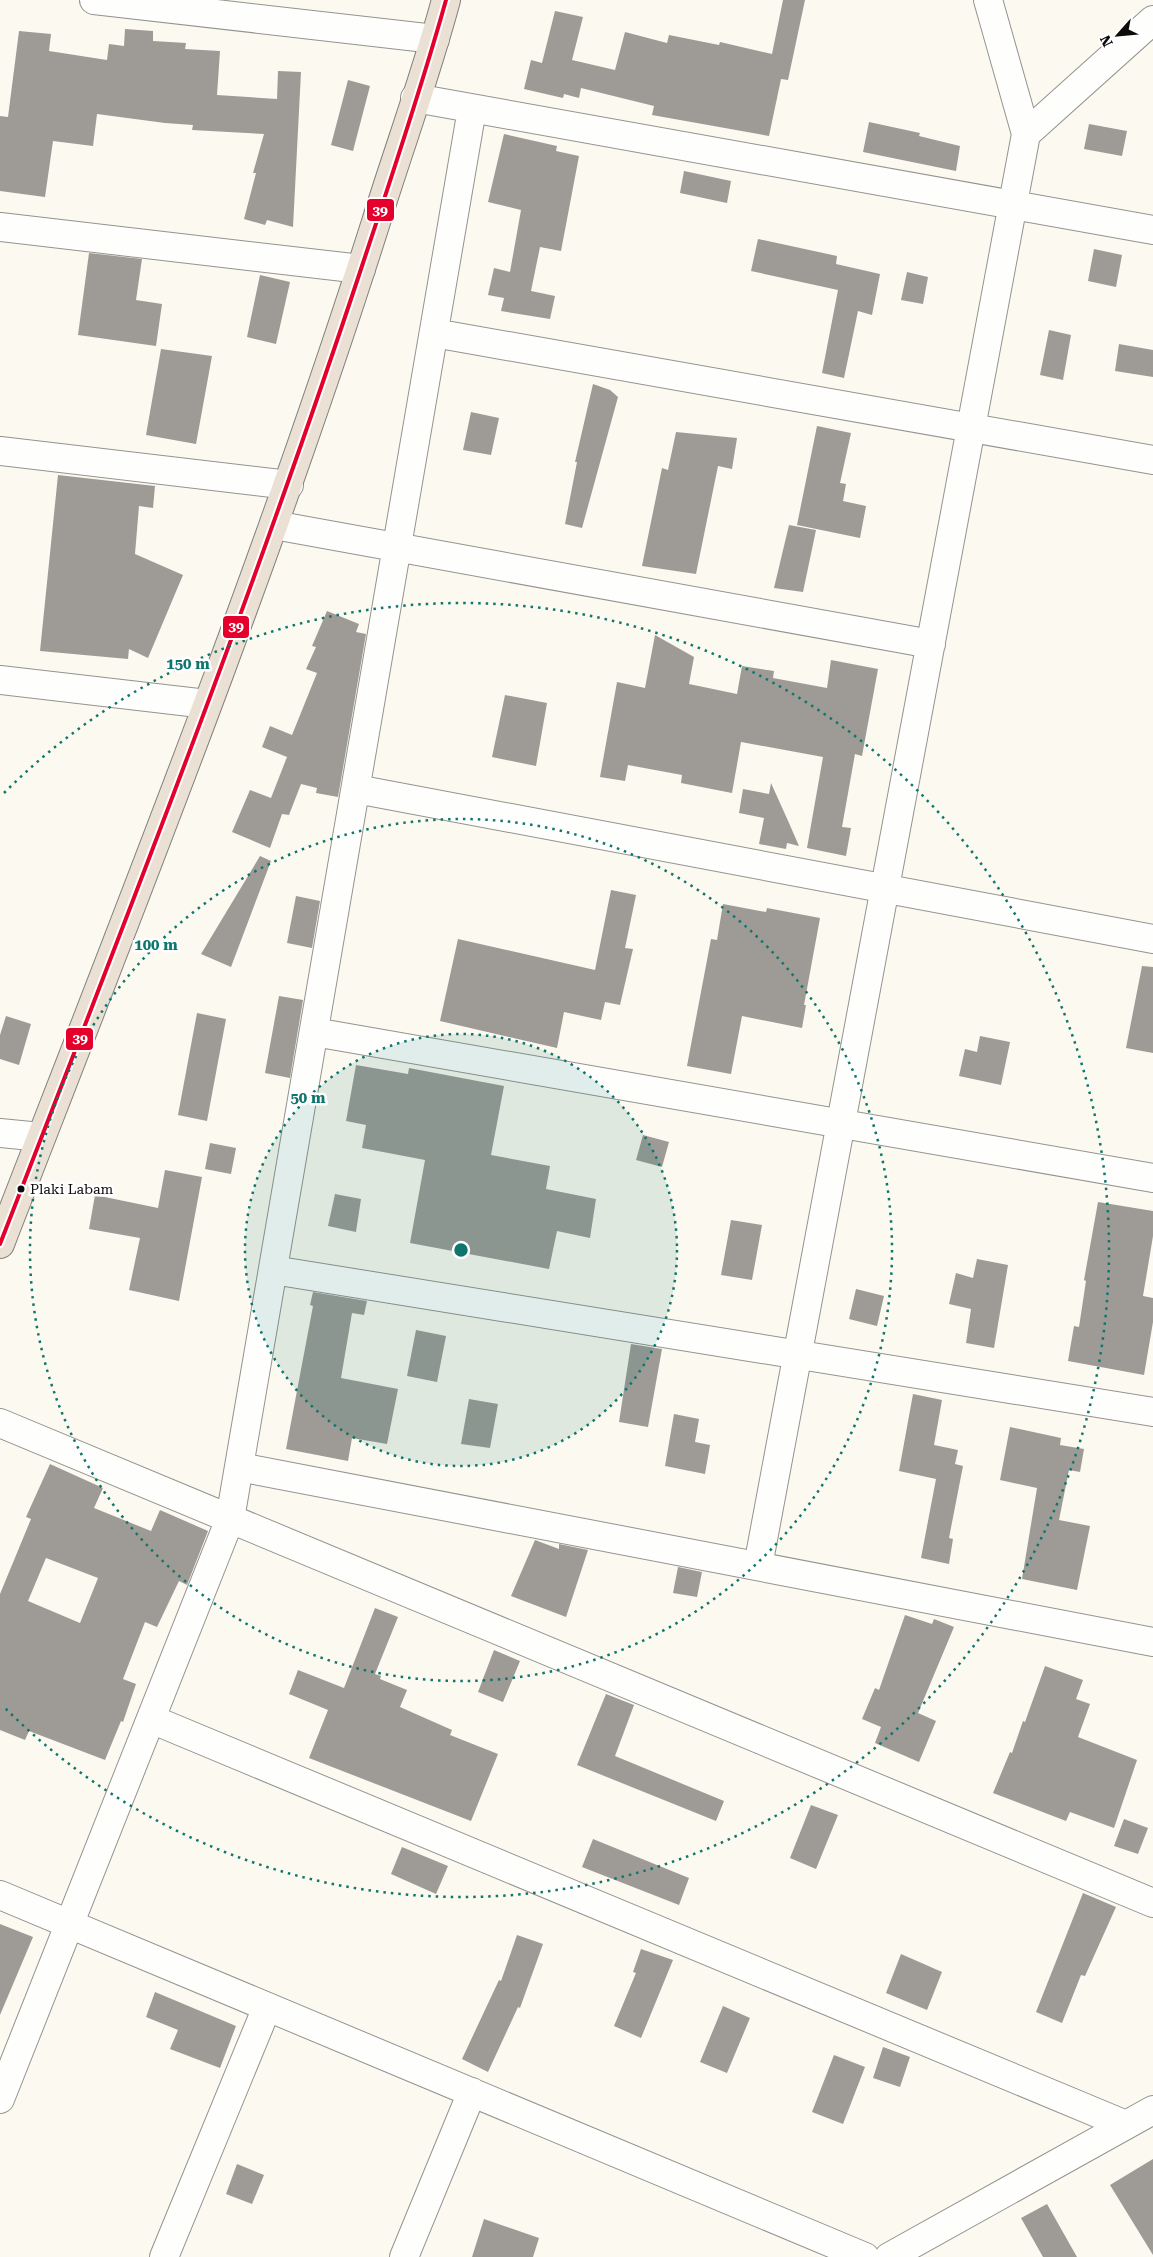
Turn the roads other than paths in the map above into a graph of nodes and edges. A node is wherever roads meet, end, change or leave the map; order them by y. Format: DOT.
graph roads {
  1 [pos="94,0"];
  2 [pos="446,0"];
  3 [pos="988,0"];
  4 [pos="1153,20"];
  5 [pos="435,39"];
  6 [pos="415,98"];
  7 [pos="472,109"];
  8 [pos="1026,134"];
  9 [pos="1013,205"];
  10 [pos="0,227"];
  11 [pos="1153,230"];
  12 [pos="361,269"];
  13 [pos="434,333"];
  14 [pos="971,428"];
  15 [pos="0,451"];
  16 [pos="1153,460"];
  17 [pos="289,484"];
  18 [pos="274,525"];
  19 [pos="397,547"];
  20 [pos="931,644"];
  21 [pos="0,680"];
  22 [pos="207,704"];
  23 [pos="356,789"];
  24 [pos="885,888"];
  25 [pos="1153,939"];
  26 [pos="314,1032"];
  27 [pos="841,1124"];
  28 [pos="0,1133"];
  29 [pos="41,1138"];
  30 [pos="1153,1178"];
  31 [pos="0,1244"];
  32 [pos="273,1270"];
  33 [pos="798,1354"];
  34 [pos="1153,1412"];
  35 [pos="0,1423"];
  36 [pos="240,1467"];
  37 [pos="230,1519"];
  38 [pos="758,1566"];
  39 [pos="1153,1642"];
  40 [pos="151,1719"];
  41 [pos="0,1895"];
  42 [pos="1153,1903"];
  43 [pos="70,1924"];
  44 [pos="267,2007"];
  45 [pos="472,2092"];
  46 [pos="0,2099"];
  47 [pos="1153,2110"];
  48 [pos="1126,2125"];
  49 [pos="164,2257"];
  50 [pos="404,2257"];
  51 [pos="865,2257"];
  52 [pos="890,2257"];
  1 -- 5 [label="street"];
  2 -- 5 [label="highway"];
  3 -- 8 [label="street"];
  4 -- 8 [label="street"];
  5 -- 6 [label="highway"];
  6 -- 7 [label="street"];
  6 -- 12 [label="highway"];
  7 -- 9 [label="street"];
  7 -- 13 [label="street"];
  8 -- 9 [label="street"];
  9 -- 11 [label="street"];
  9 -- 14 [label="street"];
  10 -- 12 [label="street"];
  12 -- 17 [label="highway"];
  13 -- 14 [label="street"];
  13 -- 19 [label="street"];
  14 -- 16 [label="street"];
  14 -- 20 [label="street"];
  15 -- 17 [label="street"];
  17 -- 18 [label="highway"];
  18 -- 19 [label="street"];
  18 -- 22 [label="highway"];
  19 -- 20 [label="street"];
  19 -- 23 [label="street"];
  20 -- 24 [label="street"];
  21 -- 22 [label="street"];
  22 -- 29 [label="highway"];
  23 -- 24 [label="street"];
  23 -- 26 [label="street"];
  24 -- 25 [label="street"];
  24 -- 27 [label="street"];
  26 -- 27 [label="street"];
  26 -- 32 [label="street"];
  27 -- 30 [label="street"];
  27 -- 33 [label="street"];
  28 -- 29 [label="street"];
  29 -- 31 [label="highway"];
  32 -- 33 [label="street"];
  32 -- 36 [label="street"];
  33 -- 34 [label="street"];
  33 -- 38 [label="street"];
  35 -- 37 [label="street"];
  36 -- 37 [label="street"];
  36 -- 38 [label="street"];
  37 -- 40 [label="street"];
  37 -- 42 [label="street"];
  38 -- 39 [label="street"];
  40 -- 43 [label="street"];
  40 -- 48 [label="street"];
  41 -- 43 [label="street"];
  43 -- 44 [label="street"];
  43 -- 46 [label="street"];
  44 -- 45 [label="street"];
  44 -- 49 [label="street"];
  45 -- 50 [label="street"];
  45 -- 51 [label="street"];
  47 -- 48 [label="street"];
  48 -- 52 [label="street"];
}
